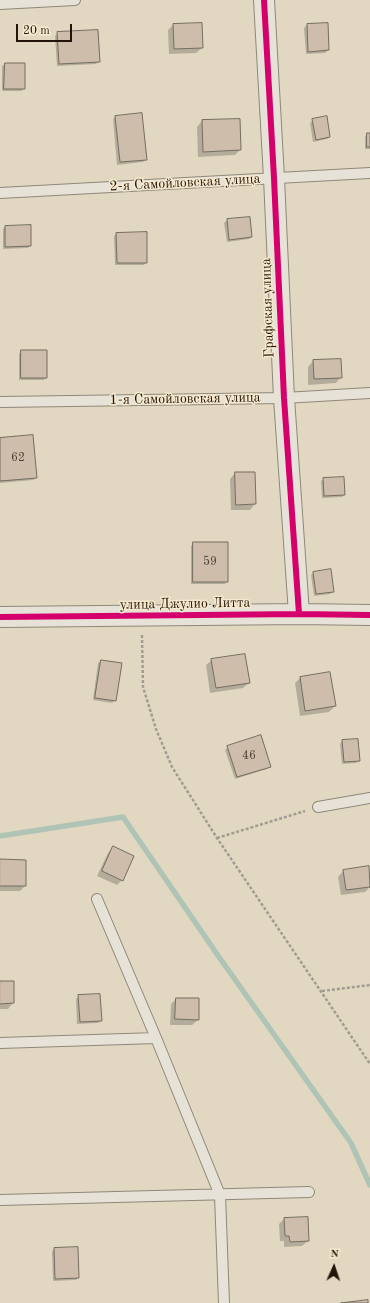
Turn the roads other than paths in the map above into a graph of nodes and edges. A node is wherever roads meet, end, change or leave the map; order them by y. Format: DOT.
graph roads {
  1 [pos="75,0"];
  2 [pos="264,0"];
  3 [pos="0,4"];
  4 [pos="370,173"];
  5 [pos="274,178"];
  6 [pos="0,193"];
  7 [pos="370,393"];
  8 [pos="284,398"];
  9 [pos="0,402"];
  10 [pos="299,614"];
  11 [pos="370,616"];
  12 [pos="0,617"];
  13 [pos="370,798"];
  14 [pos="318,807"];
  15 [pos="97,899"];
  16 [pos="156,1038"];
  17 [pos="0,1043"];
  18 [pos="309,1192"];
  19 [pos="220,1195"];
  20 [pos="0,1200"];
  21 [pos="224,1303"];
  1 -- 3 [label="lane"];
  2 -- 5 [label="street, Графская улица"];
  4 -- 5 [label="lane, 2-я Самойловская улица"];
  5 -- 6 [label="lane, 2-я Самойловская улица"];
  5 -- 8 [label="street, Графская улица"];
  7 -- 8 [label="lane, 1-я Самойловская улица"];
  8 -- 9 [label="lane, 1-я Самойловская улица"];
  8 -- 10 [label="street, Графская улица"];
  10 -- 11 [label="street, улица Джулио Литта"];
  10 -- 12 [label="street, улица Джулио Литта"];
  13 -- 14 [label="lane"];
  15 -- 16 [label="lane"];
  16 -- 17 [label="lane"];
  16 -- 19 [label="lane"];
  18 -- 19 [label="lane"];
  19 -- 20 [label="lane"];
  19 -- 21 [label="lane"];
}
